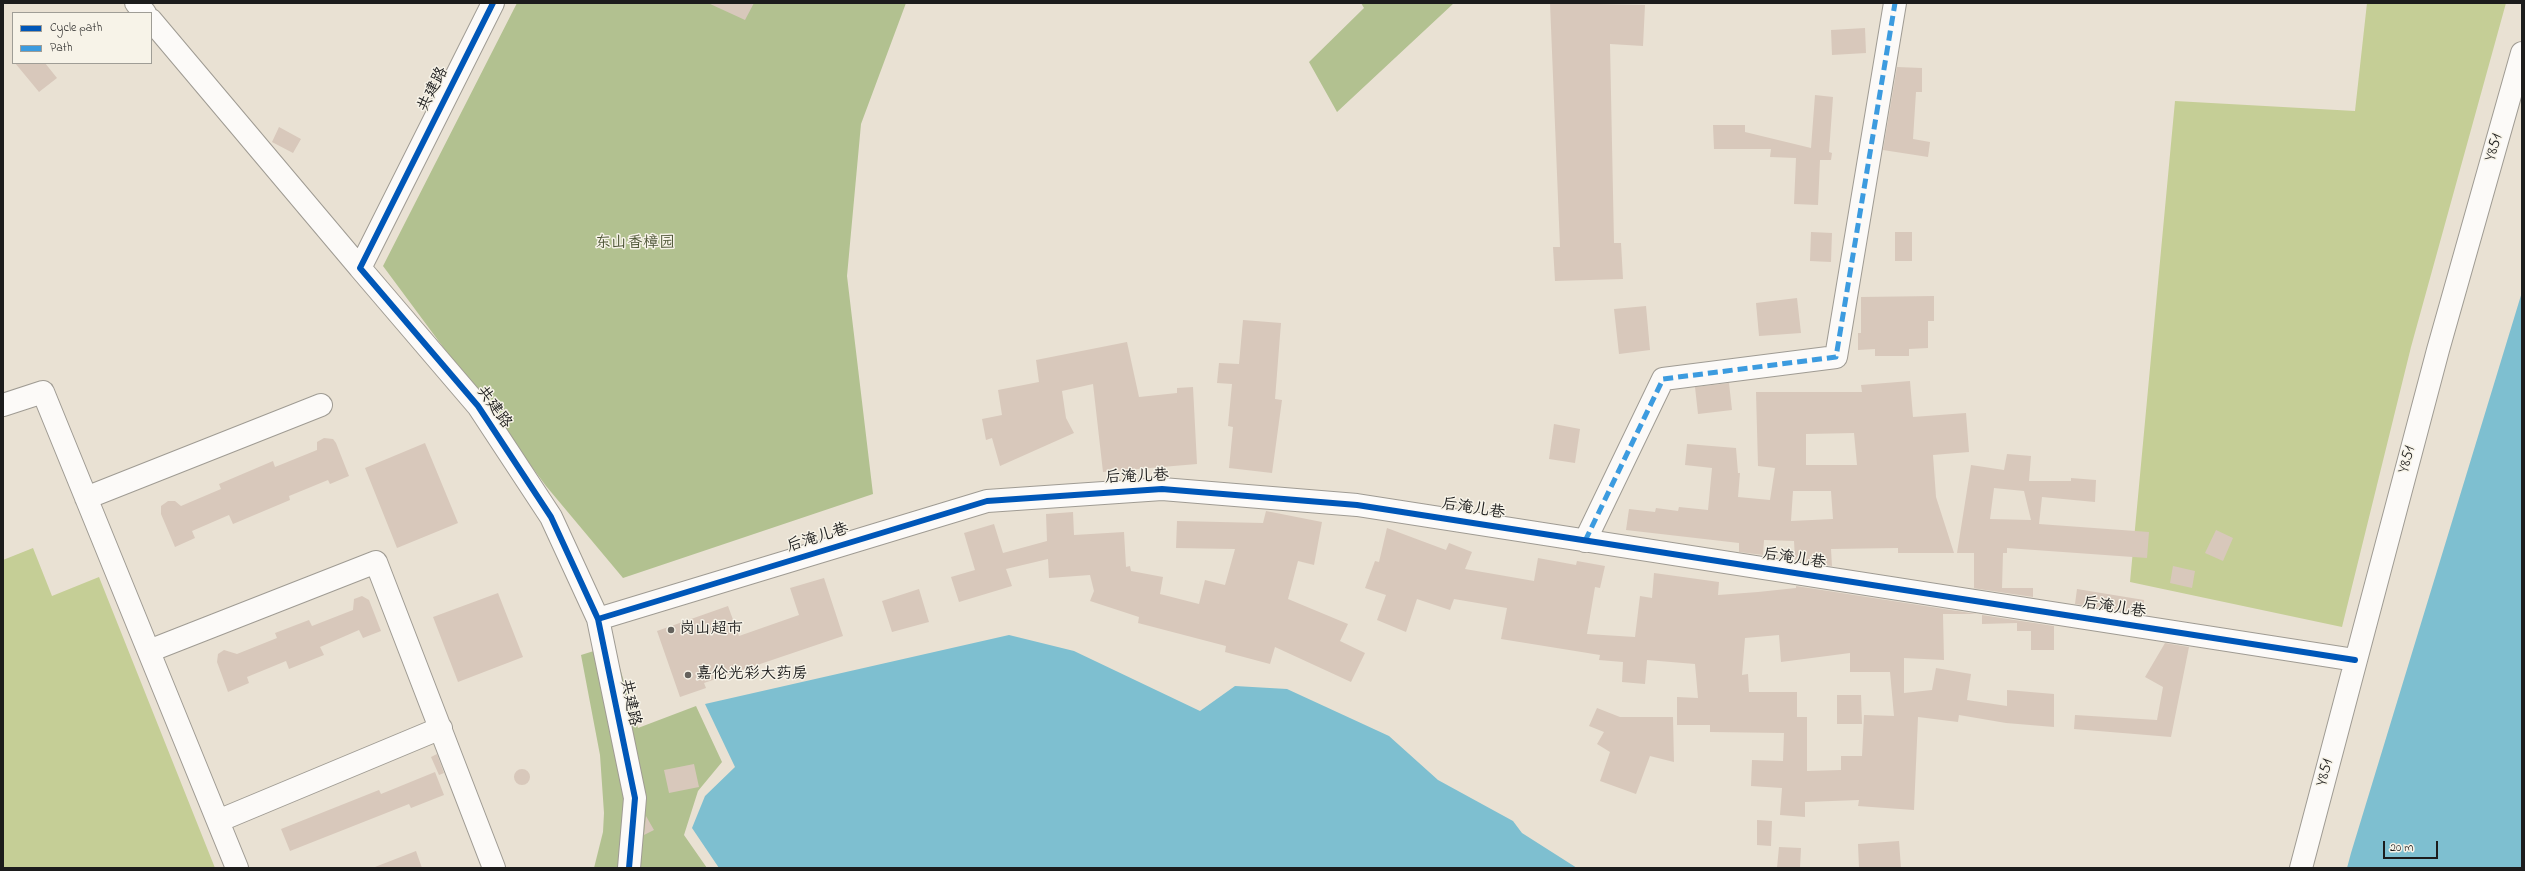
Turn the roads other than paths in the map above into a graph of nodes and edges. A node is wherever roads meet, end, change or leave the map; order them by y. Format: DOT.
graph roads {
  1 [pos="136,3"];
  2 [pos="493,3"];
  3 [pos="1895,3"];
  4 [pos="144,12"];
  5 [pos="152,21"];
  6 [pos="2522,53"];
  7 [pos="360,268"];
  8 [pos="3,405"];
  9 [pos="320,405"];
  10 [pos="86,498"];
  11 [pos="1585,541"];
  12 [pos="598,619"];
  13 [pos="149,651"];
  14 [pos="2355,660"];
  15 [pos="441,728"];
  16 [pos="218,821"];
  17 [pos="237,868"];
  18 [pos="494,868"];
  19 [pos="629,868"];
  20 [pos="2301,868"];
  1 -- 4 [label="street"];
  2 -- 7 [label="street, 共建路"];
  3 -- 11 [label="street"];
  5 -- 7 [label="street"];
  6 -- 14 [label="street, Y851"];
  7 -- 12 [label="street, 共建路"];
  8 -- 10 [label="street"];
  9 -- 10 [label="street"];
  10 -- 13 [label="street"];
  11 -- 12 [label="street, 后淹儿巷"];
  11 -- 14 [label="street, 后淹儿巷"];
  12 -- 19 [label="street, 共建路"];
  13 -- 15 [label="street"];
  13 -- 16 [label="street"];
  14 -- 20 [label="street, Y851"];
  15 -- 16 [label="street"];
  15 -- 18 [label="street"];
  16 -- 17 [label="street"];
}
